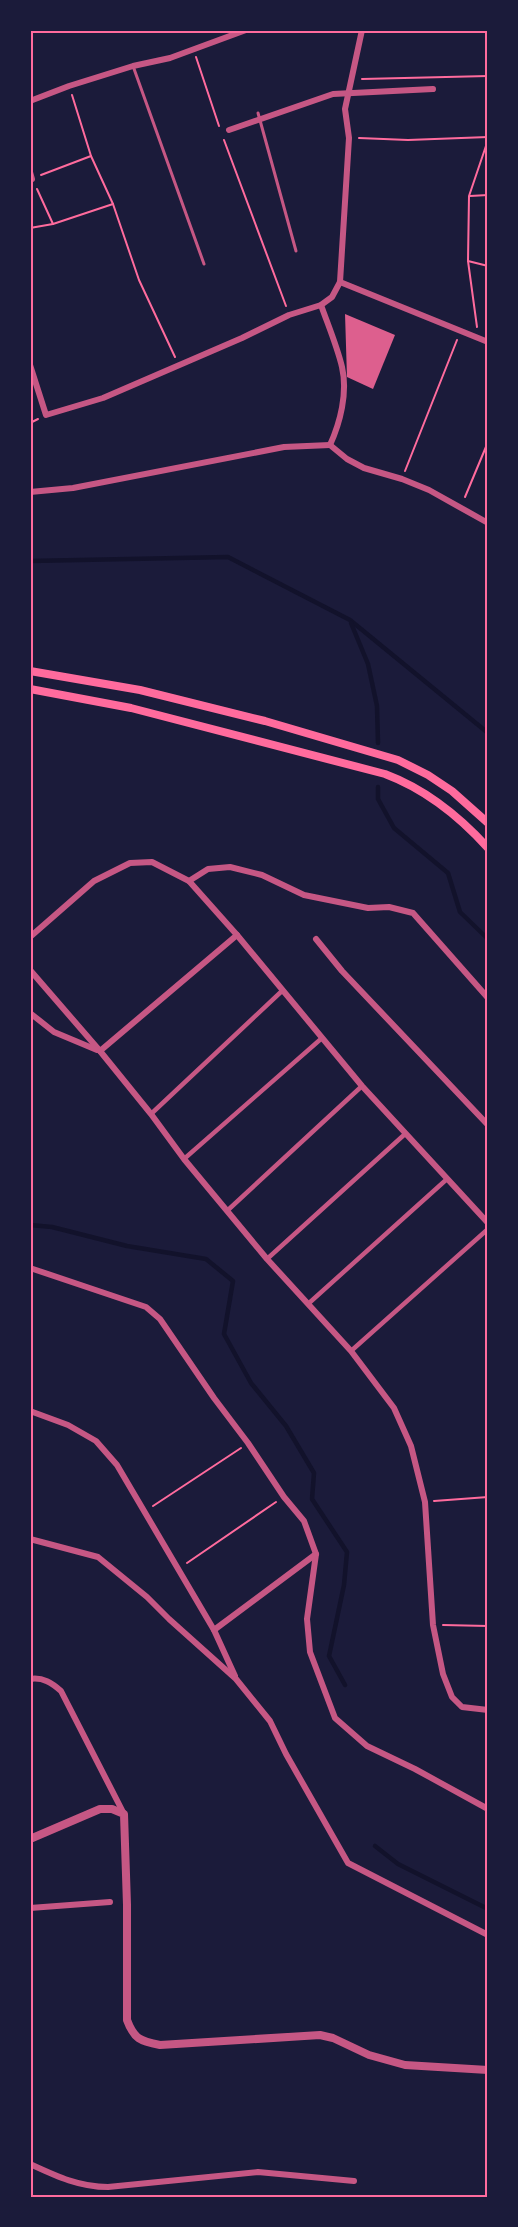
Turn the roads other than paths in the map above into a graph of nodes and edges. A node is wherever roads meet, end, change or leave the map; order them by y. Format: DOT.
graph roads {
  1 [pos="246,30"];
  2 [pos="362,30"];
  3 [pos="133,66"];
  4 [pos="433,89"];
  5 [pos="347,93"];
  6 [pos="30,101"];
  7 [pos="259,116"];
  8 [pos="229,130"];
  9 [pos="296,251"];
  10 [pos="204,264"];
  11 [pos="340,282"];
  12 [pos="321,305"];
  13 [pos="488,342"];
  14 [pos="30,365"];
  15 [pos="330,446"];
  16 [pos="30,492"];
  17 [pos="488,523"];
  18 [pos="30,671"];
  19 [pos="30,689"];
  20 [pos="488,823"];
  21 [pos="488,848"];
  22 [pos="189,881"];
  23 [pos="237,935"];
  24 [pos="30,937"];
  25 [pos="316,939"];
  26 [pos="30,970"];
  27 [pos="283,990"];
  28 [pos="488,998"];
  29 [pos="30,1013"];
  30 [pos="322,1038"];
  31 [pos="100,1051"];
  32 [pos="362,1086"];
  33 [pos="151,1114"];
  34 [pos="488,1125"];
  35 [pos="405,1134"];
  36 [pos="184,1159"];
  37 [pos="447,1179"];
  38 [pos="228,1210"];
  39 [pos="488,1222"];
  40 [pos="488,1229"];
  41 [pos="267,1259"];
  42 [pos="30,1268"];
  43 [pos="308,1304"];
  44 [pos="351,1351"];
  45 [pos="30,1410"];
  46 [pos="30,1539"];
  47 [pos="316,1554"];
  48 [pos="214,1630"];
  49 [pos="30,1679"];
  50 [pos="236,1679"];
  51 [pos="488,1710"];
  52 [pos="488,1809"];
  53 [pos="124,1814"];
  54 [pos="30,1839"];
  55 [pos="110,1902"];
  56 [pos="30,1908"];
  57 [pos="488,1935"];
  58 [pos="488,2070"];
  59 [pos="30,2164"];
  60 [pos="354,2181"];
  1 -- 3 [label="street"];
  2 -- 5 [label="street"];
  3 -- 6 [label="street"];
  3 -- 10 [label="lane"];
  4 -- 5 [label="street"];
  5 -- 7 [label="street"];
  5 -- 11 [label="street"];
  7 -- 8 [label="street"];
  7 -- 9 [label="lane"];
  11 -- 12 [label="street"];
  11 -- 13 [label="street"];
  12 -- 14 [label="street"];
  12 -- 15 [label="street"];
  15 -- 16 [label="street"];
  15 -- 17 [label="street"];
  18 -- 20 [label="main road"];
  19 -- 21 [label="main road"];
  22 -- 23 [label="street"];
  22 -- 24 [label="street"];
  22 -- 28 [label="street"];
  23 -- 27 [label="street"];
  23 -- 31 [label="street"];
  25 -- 34 [label="street"];
  26 -- 31 [label="street"];
  27 -- 30 [label="street"];
  27 -- 33 [label="street"];
  29 -- 31 [label="street"];
  30 -- 32 [label="street"];
  30 -- 36 [label="street"];
  31 -- 33 [label="street"];
  32 -- 35 [label="street"];
  32 -- 38 [label="street"];
  33 -- 36 [label="street"];
  35 -- 37 [label="street"];
  35 -- 41 [label="street"];
  36 -- 38 [label="street"];
  37 -- 39 [label="street"];
  37 -- 43 [label="street"];
  38 -- 41 [label="street"];
  40 -- 44 [label="street"];
  41 -- 43 [label="street"];
  42 -- 47 [label="street"];
  43 -- 44 [label="street"];
  44 -- 51 [label="street"];
  45 -- 48 [label="street"];
  46 -- 50 [label="street"];
  47 -- 48 [label="street"];
  47 -- 52 [label="street"];
  48 -- 50 [label="street"];
  49 -- 53 [label="street"];
  50 -- 57 [label="street"];
  53 -- 54 [label="street"];
  53 -- 58 [label="street"];
  55 -- 56 [label="street"];
  59 -- 60 [label="street"];
}
